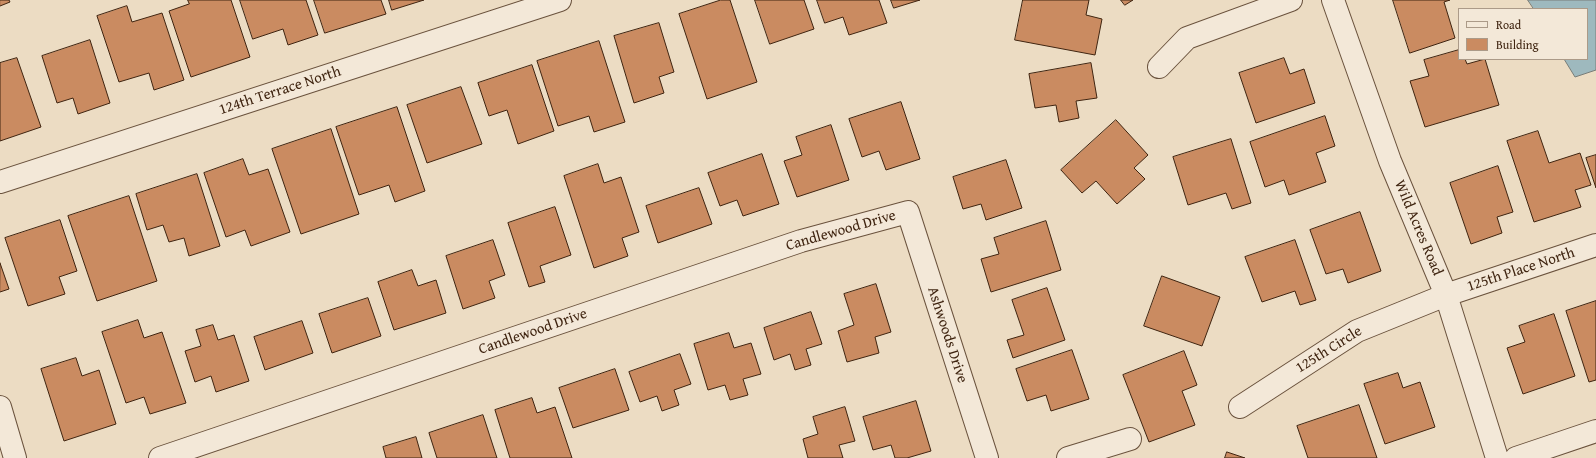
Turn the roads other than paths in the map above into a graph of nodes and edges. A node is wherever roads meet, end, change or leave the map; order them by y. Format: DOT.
graph roads {
  1 [pos="560,0"];
  2 [pos="1291,0"];
  3 [pos="1333,0"];
  4 [pos="1159,67"];
  5 [pos="0,182"];
  6 [pos="908,212"];
  7 [pos="1596,245"];
  8 [pos="1446,295"];
  9 [pos="0,407"];
  10 [pos="1240,407"];
  11 [pos="1596,431"];
  12 [pos="1130,439"];
  13 [pos="15,458"];
  14 [pos="160,458"];
  15 [pos="987,458"];
  16 [pos="1068,458"];
  17 [pos="1497,458"];
  18 [pos="1516,458"];
  1 -- 5 [label="street, 124th Terrace North"];
  2 -- 4 [label="street"];
  3 -- 8 [label="street, Wild Acres Road"];
  6 -- 14 [label="street, Candlewood Drive"];
  6 -- 15 [label="street, Ashwoods Drive"];
  7 -- 8 [label="street, 125th Place North"];
  8 -- 10 [label="street, 125th Circle"];
  8 -- 17 [label="street, Wild Acres Road"];
  9 -- 13 [label="street"];
  11 -- 18 [label="street"];
  12 -- 16 [label="street"];
}
